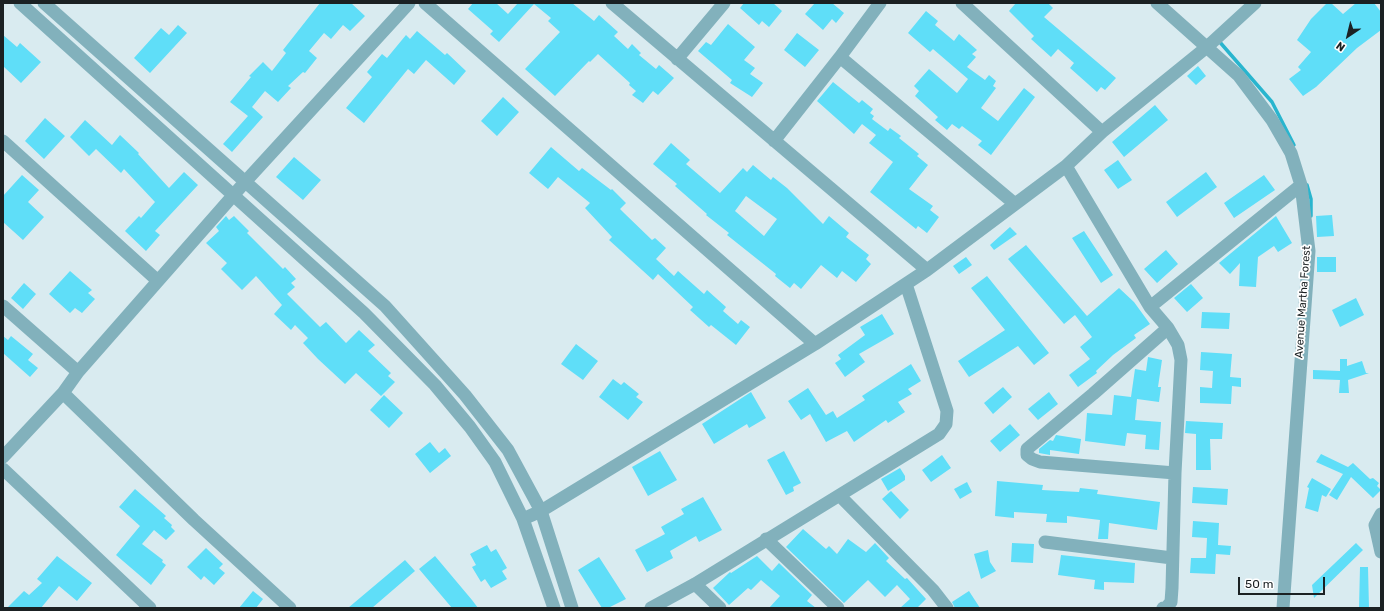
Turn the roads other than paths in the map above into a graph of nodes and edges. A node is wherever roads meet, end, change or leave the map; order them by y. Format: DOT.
graph roads {
  1 [pos="20,3"];
  2 [pos="44,3"];
  3 [pos="409,3"];
  4 [pos="425,3"];
  5 [pos="612,3"];
  6 [pos="724,3"];
  7 [pos="880,3"];
  8 [pos="962,3"];
  9 [pos="1157,3"];
  10 [pos="1255,3"];
  11 [pos="1207,47"];
  12 [pos="840,58"];
  13 [pos="677,59"];
  14 [pos="1102,132"];
  15 [pos="3,141"];
  16 [pos="774,141"];
  17 [pos="1066,166"];
  18 [pos="245,182"];
  19 [pos="1301,186"];
  20 [pos="234,195"];
  21 [pos="1014,204"];
  22 [pos="926,270"];
  23 [pos="158,281"];
  24 [pos="906,284"];
  25 [pos="3,306"];
  26 [pos="1150,307"];
  27 [pos="1168,328"];
  28 [pos="815,344"];
  29 [pos="78,372"];
  30 [pos="63,393"];
  31 [pos="3,457"];
  32 [pos="3,469"];
  33 [pos="1175,473"];
  34 [pos="840,496"];
  35 [pos="541,511"];
  36 [pos="1381,514"];
  37 [pos="523,519"];
  38 [pos="766,539"];
  39 [pos="1045,542"];
  40 [pos="1381,552"];
  41 [pos="1172,558"];
  42 [pos="695,584"];
  43 [pos="150,608"];
  44 [pos="290,608"];
  45 [pos="554,608"];
  46 [pos="572,608"];
  47 [pos="651,608"];
  48 [pos="720,608"];
  49 [pos="838,608"];
  50 [pos="947,608"];
  51 [pos="1163,608"];
  52 [pos="1284,608"];
  1 -- 20 [label="street"];
  2 -- 18 [label="street"];
  3 -- 18 [label="street"];
  4 -- 28 [label="street"];
  5 -- 13 [label="street"];
  6 -- 13 [label="street"];
  7 -- 12 [label="street"];
  8 -- 14 [label="street"];
  9 -- 11 [label="street, Avenue Martha Forest"];
  10 -- 11 [label="street"];
  11 -- 14 [label="street"];
  11 -- 19 [label="street, Avenue Martha Forest"];
  12 -- 16 [label="street"];
  12 -- 21 [label="street"];
  13 -- 16 [label="street"];
  14 -- 17 [label="street"];
  15 -- 23 [label="street"];
  16 -- 22 [label="street"];
  17 -- 21 [label="street"];
  17 -- 26 [label="street"];
  18 -- 20 [label="street"];
  18 -- 35 [label="street"];
  19 -- 26 [label="street"];
  19 -- 52 [label="street, Avenue Martha Forest"];
  20 -- 23 [label="street"];
  20 -- 37 [label="street"];
  21 -- 22 [label="street"];
  22 -- 24 [label="street"];
  23 -- 29 [label="street"];
  24 -- 28 [label="street"];
  24 -- 34 [label="street"];
  25 -- 29 [label="street"];
  26 -- 27 [label="street"];
  27 -- 33 [label="street"];
  27 -- 33 [label="street"];
  28 -- 35 [label="street"];
  29 -- 30 [label="street"];
  30 -- 31 [label="street"];
  30 -- 44 [label="street"];
  32 -- 43 [label="street"];
  33 -- 41 [label="street"];
  34 -- 38 [label="street"];
  34 -- 50 [label="street"];
  35 -- 37 [label="street"];
  35 -- 46 [label="street"];
  36 -- 40 [label="street"];
  37 -- 45 [label="street"];
  38 -- 42 [label="street"];
  38 -- 49 [label="street"];
  39 -- 41 [label="street"];
  41 -- 51 [label="street"];
  42 -- 47 [label="street"];
  42 -- 48 [label="street"];
}
